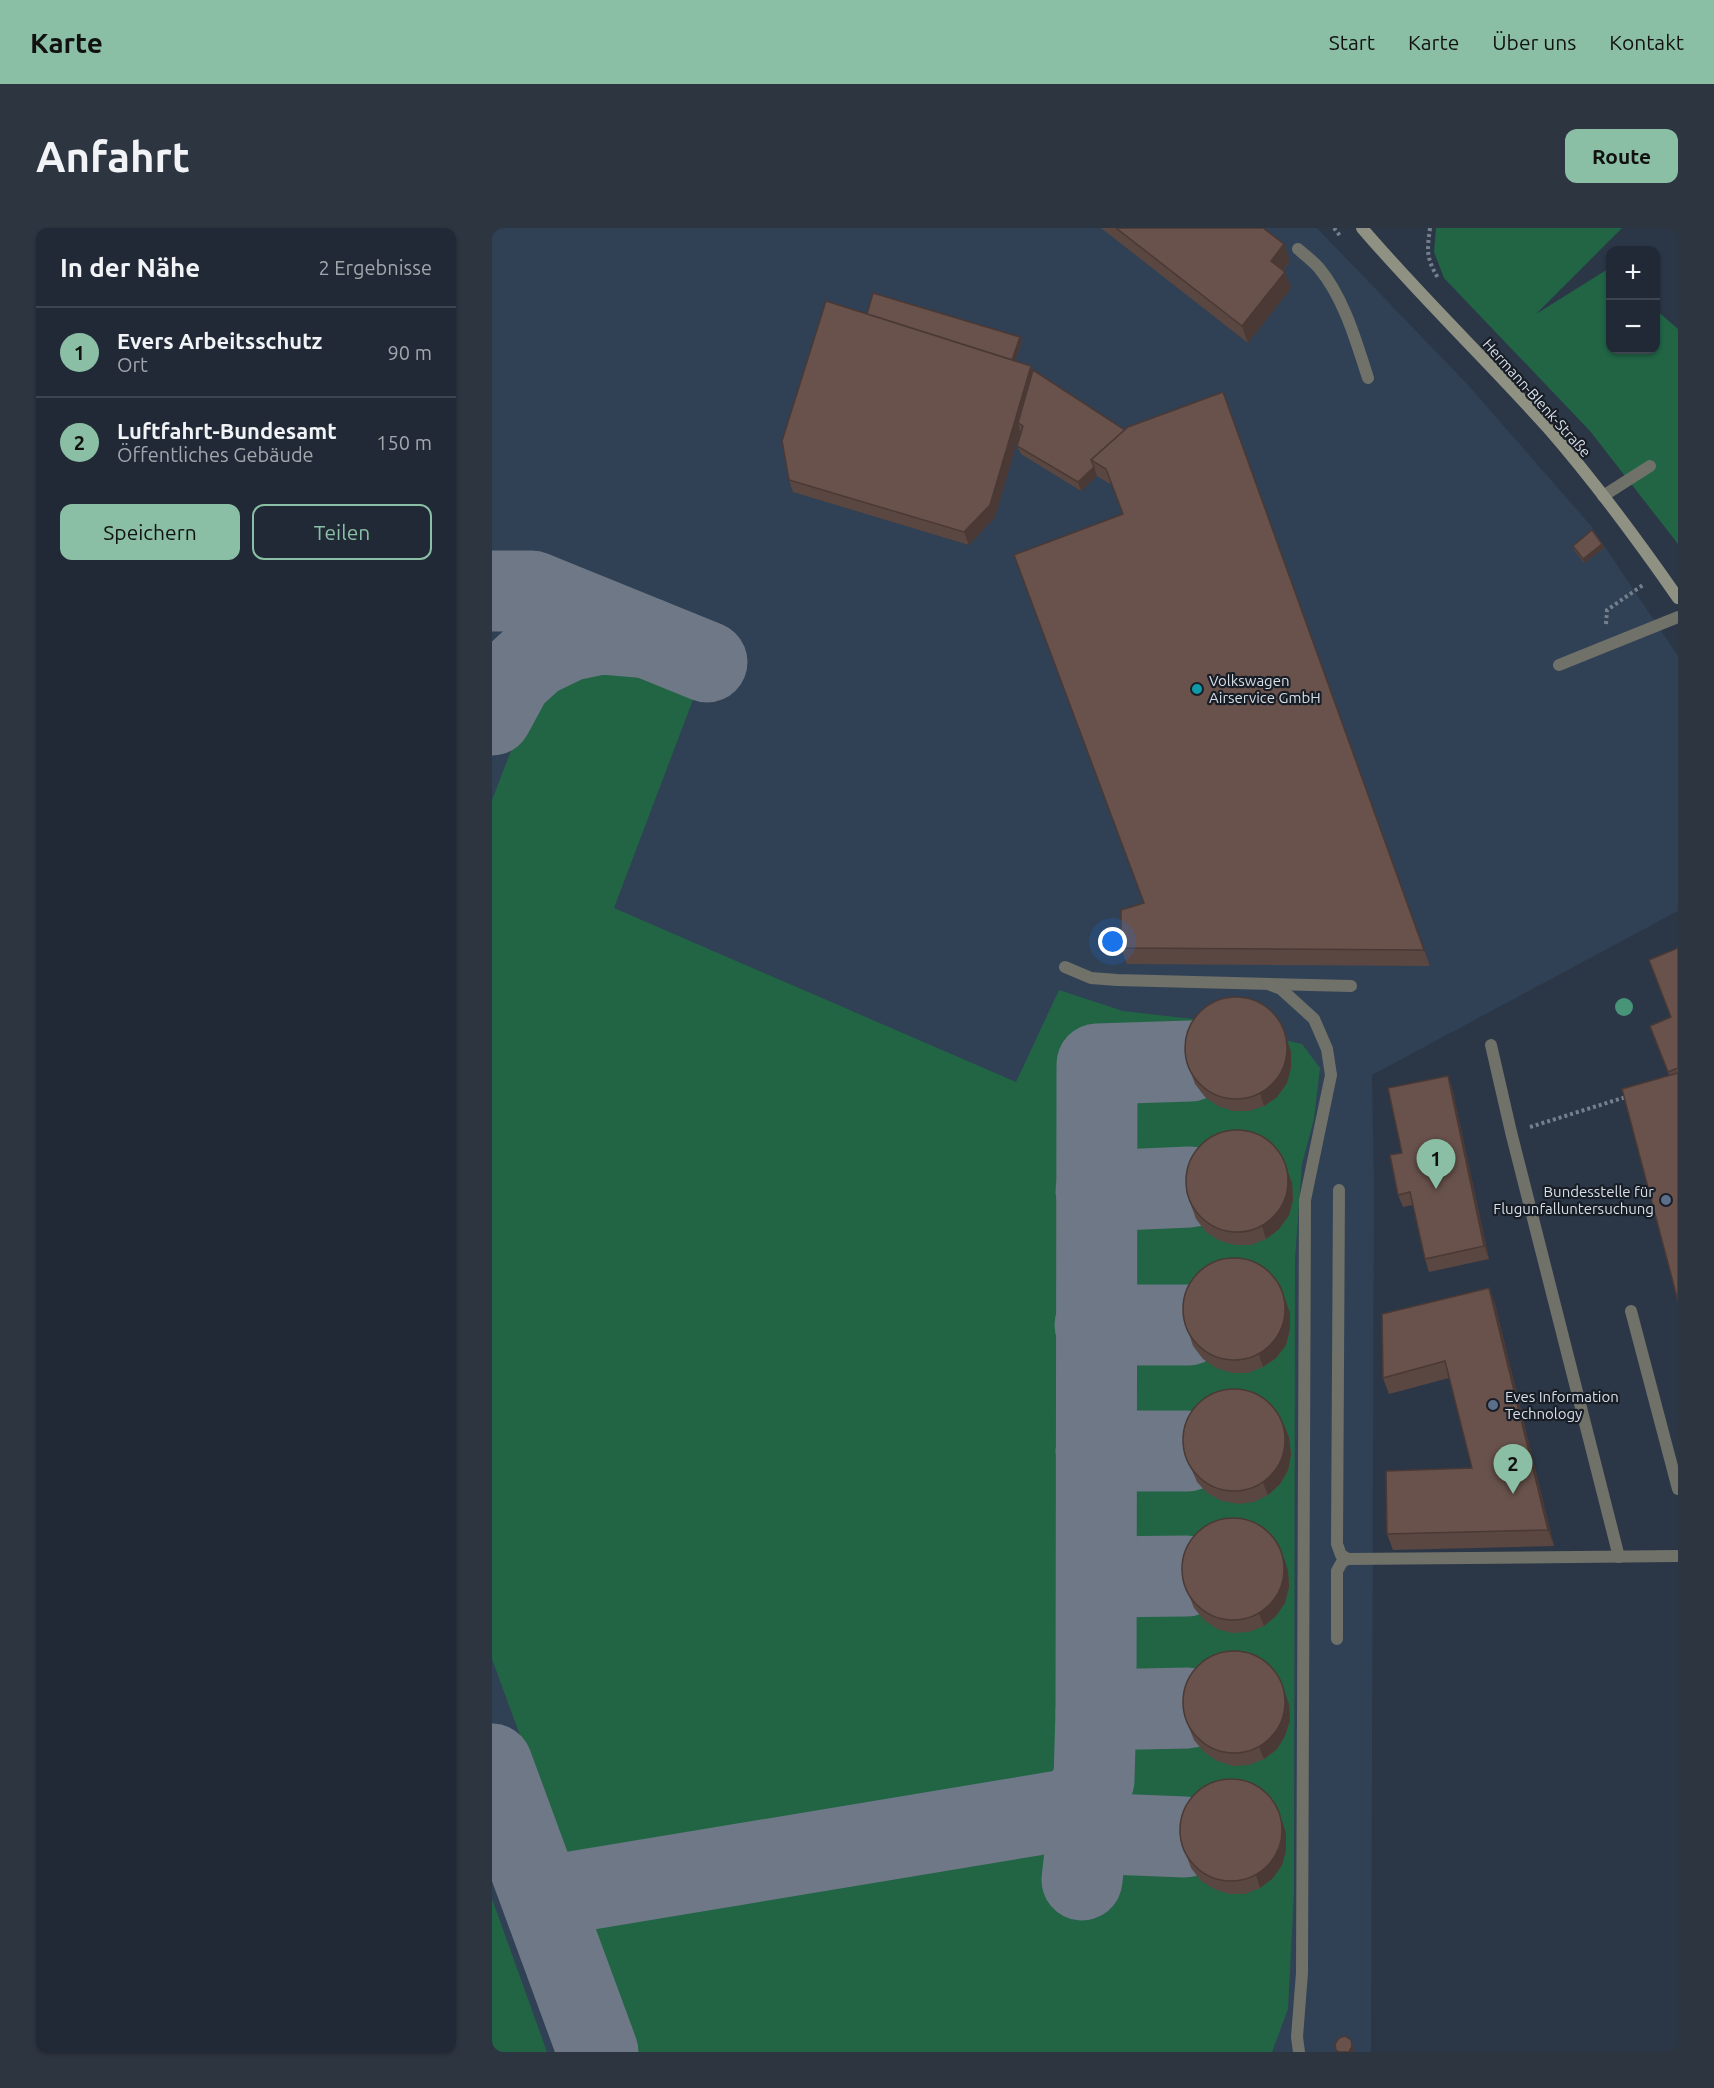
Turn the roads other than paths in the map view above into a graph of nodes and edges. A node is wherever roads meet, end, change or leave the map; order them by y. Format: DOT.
graph roads {
  1 [pos="1362,228"];
  2 [pos="1298,249"];
  3 [pos="1368,378"];
  4 [pos="1650,466"];
  5 [pos="1603,496"];
  6 [pos="1678,598"];
  7 [pos="1678,617"];
  8 [pos="1560,665"];
  9 [pos="1065,967"];
  10 [pos="1269,984"];
  11 [pos="1351,986"];
  12 [pos="1491,1045"];
  13 [pos="1339,1190"];
  14 [pos="1631,1311"];
  15 [pos="1678,1489"];
  16 [pos="1678,1556"];
  17 [pos="1619,1557"];
  18 [pos="1348,1559"];
  19 [pos="1336,1639"];
  20 [pos="1297,2037"];
  21 [pos="1290,2052"];
  22 [pos="1299,2052"];
  1 -- 5 [label="street, Hermann-Blenk-Straße"];
  2 -- 3 [label="street"];
  4 -- 5 [label="street"];
  5 -- 6 [label="street, Hermann-Blenk-Straße"];
  7 -- 8 [label="street"];
  9 -- 10 [label="street"];
  10 -- 11 [label="street"];
  10 -- 20 [label="street"];
  12 -- 17 [label="street"];
  13 -- 18 [label="street"];
  14 -- 15 [label="street"];
  16 -- 17 [label="street"];
  17 -- 18 [label="street"];
  18 -- 19 [label="street"];
  20 -- 21 [label="street"];
  20 -- 22 [label="street"];
}
